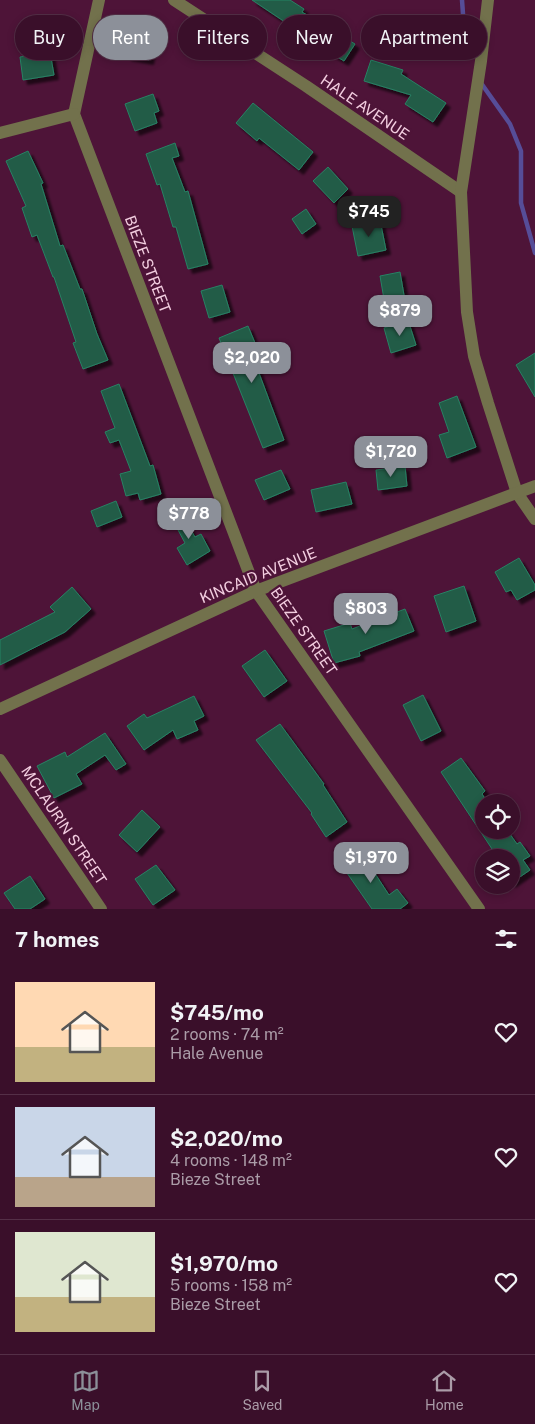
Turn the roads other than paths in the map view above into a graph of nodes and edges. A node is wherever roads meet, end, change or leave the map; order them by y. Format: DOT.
graph roads {
  1 [pos="99,0"];
  2 [pos="174,0"];
  3 [pos="488,0"];
  4 [pos="74,114"];
  5 [pos="0,133"];
  6 [pos="461,192"];
  7 [pos="535,486"];
  8 [pos="517,493"];
  9 [pos="535,519"];
  10 [pos="256,591"];
  11 [pos="0,709"];
  12 [pos="0,760"];
  13 [pos="102,909"];
  14 [pos="479,909"];
  1 -- 4 [label="street"];
  2 -- 6 [label="street, HALE AVENUE"];
  3 -- 6 [label="street"];
  4 -- 5 [label="street"];
  4 -- 10 [label="street, BIEZE STREET"];
  6 -- 8 [label="street"];
  7 -- 8 [label="street, KINCAID AVENUE"];
  8 -- 9 [label="street"];
  8 -- 10 [label="street, KINCAID AVENUE"];
  10 -- 11 [label="street, KINCAID AVENUE"];
  10 -- 14 [label="street, BIEZE STREET"];
  12 -- 13 [label="street, MCLAURIN STREET"];
}
